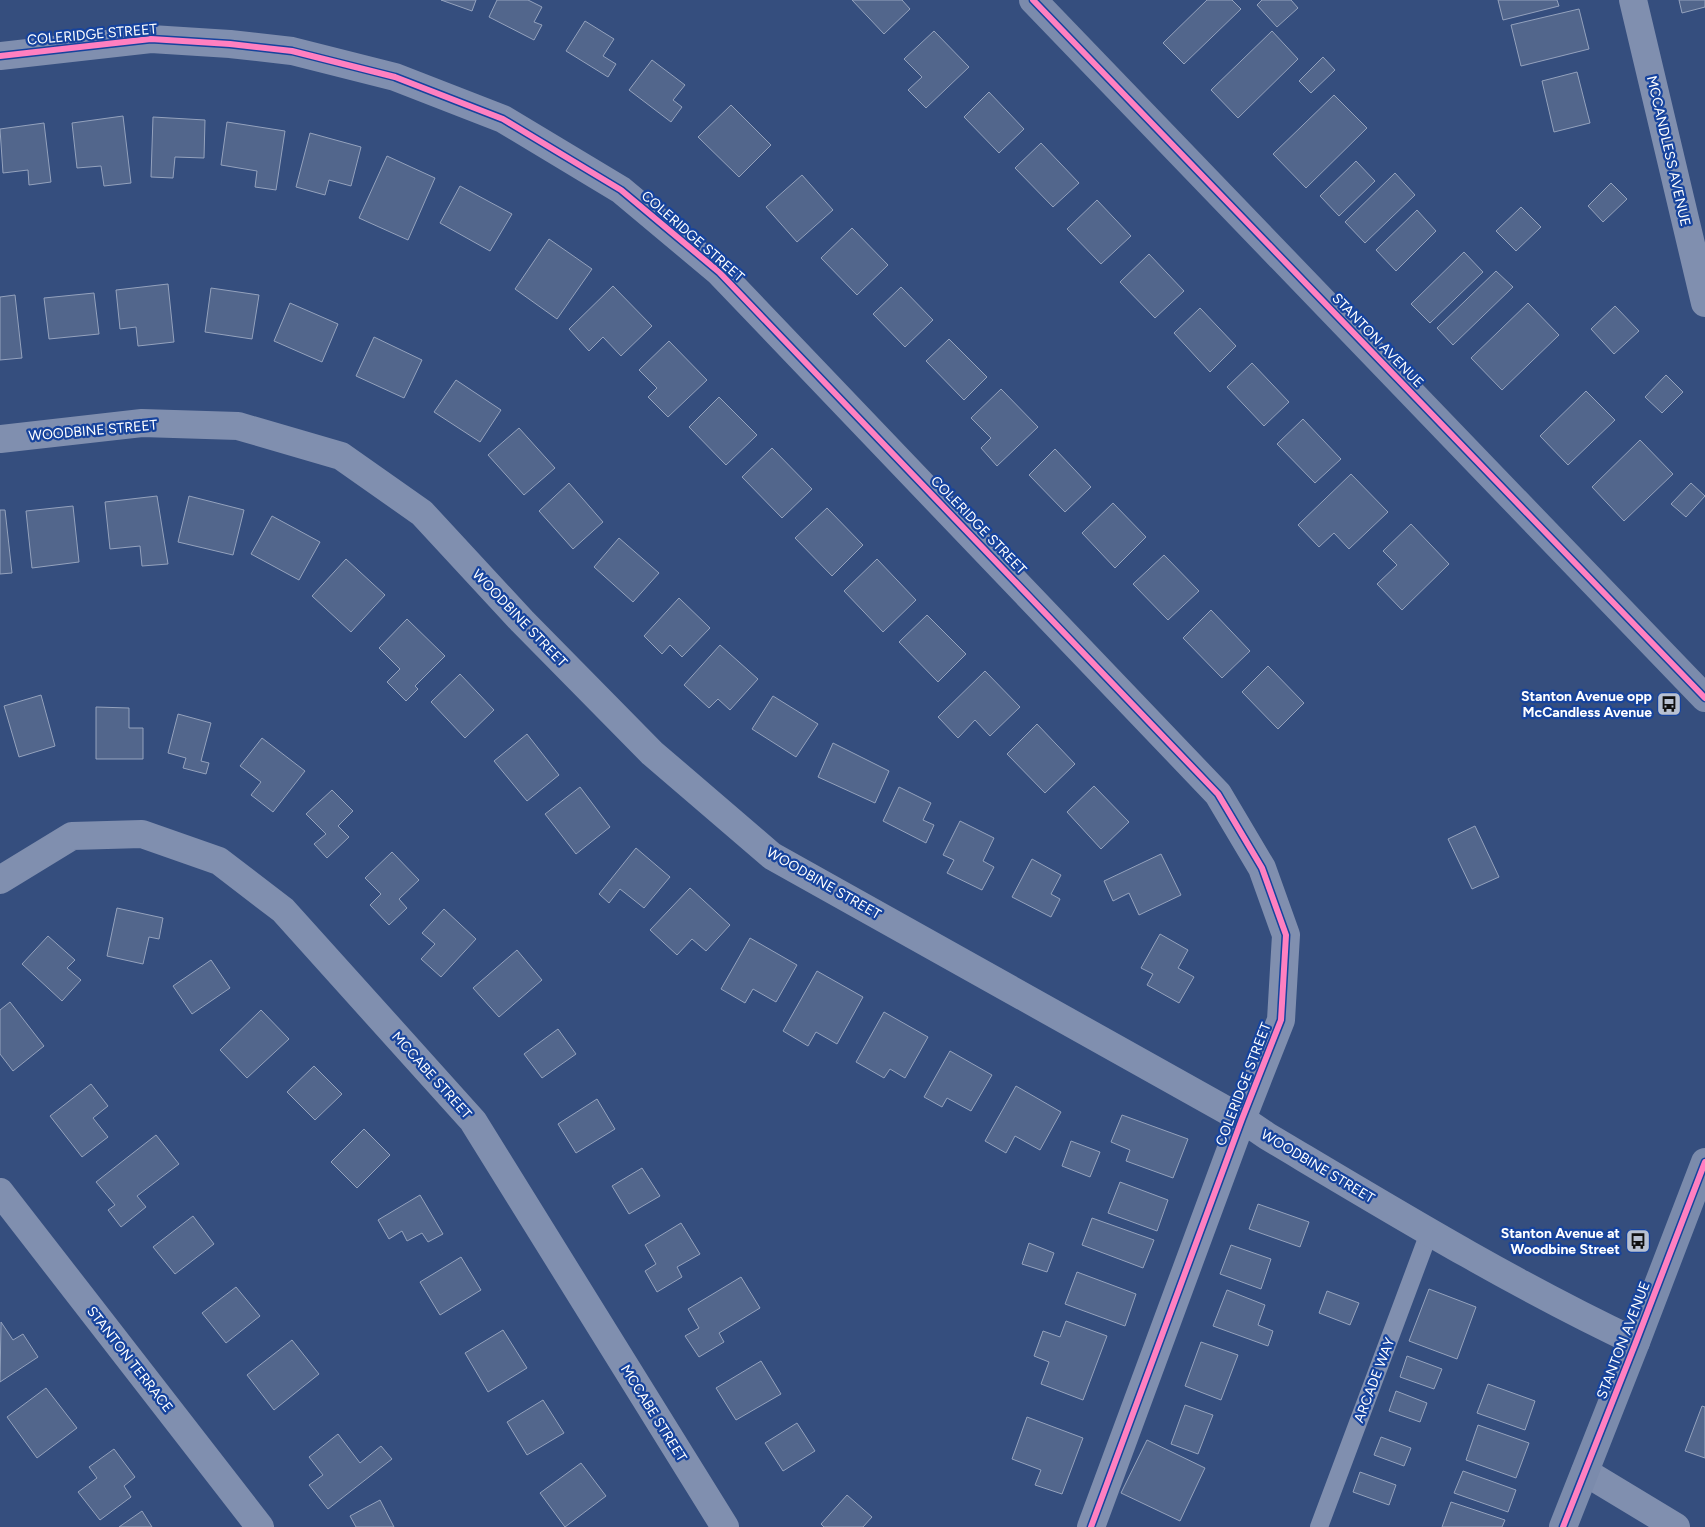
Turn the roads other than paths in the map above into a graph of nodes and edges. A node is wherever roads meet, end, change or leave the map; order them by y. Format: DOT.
graph roads {
  1 [pos="1033,0"];
  2 [pos="1632,0"];
  3 [pos="0,56"];
  4 [pos="1705,303"];
  5 [pos="0,439"];
  6 [pos="1705,698"];
  7 [pos="0,880"];
  8 [pos="1242,1119"];
  9 [pos="1705,1162"];
  10 [pos="0,1192"];
  11 [pos="1429,1233"];
  12 [pos="1636,1342"];
  13 [pos="1585,1472"];
  14 [pos="260,1527"];
  15 [pos="725,1527"];
  16 [pos="1091,1527"];
  17 [pos="1319,1527"];
  18 [pos="1563,1527"];
  19 [pos="1676,1527"];
  1 -- 6 [label="street, STANTON AVENUE"];
  2 -- 4 [label="street, MCCANDLESS AVENUE"];
  3 -- 8 [label="street, COLERIDGE STREET"];
  5 -- 8 [label="street, WOODBINE STREET"];
  7 -- 15 [label="street, MCCABE STREET"];
  8 -- 11 [label="street, WOODBINE STREET"];
  8 -- 16 [label="street, COLERIDGE STREET"];
  9 -- 12 [label="street, STANTON AVENUE"];
  10 -- 14 [label="street, STANTON TERRACE"];
  11 -- 12 [label="street, WOODBINE STREET"];
  11 -- 17 [label="lane, ARCADE WAY"];
  12 -- 13 [label="street, STANTON AVENUE"];
  13 -- 18 [label="street, STANTON AVENUE"];
  13 -- 19 [label="street"];
}
